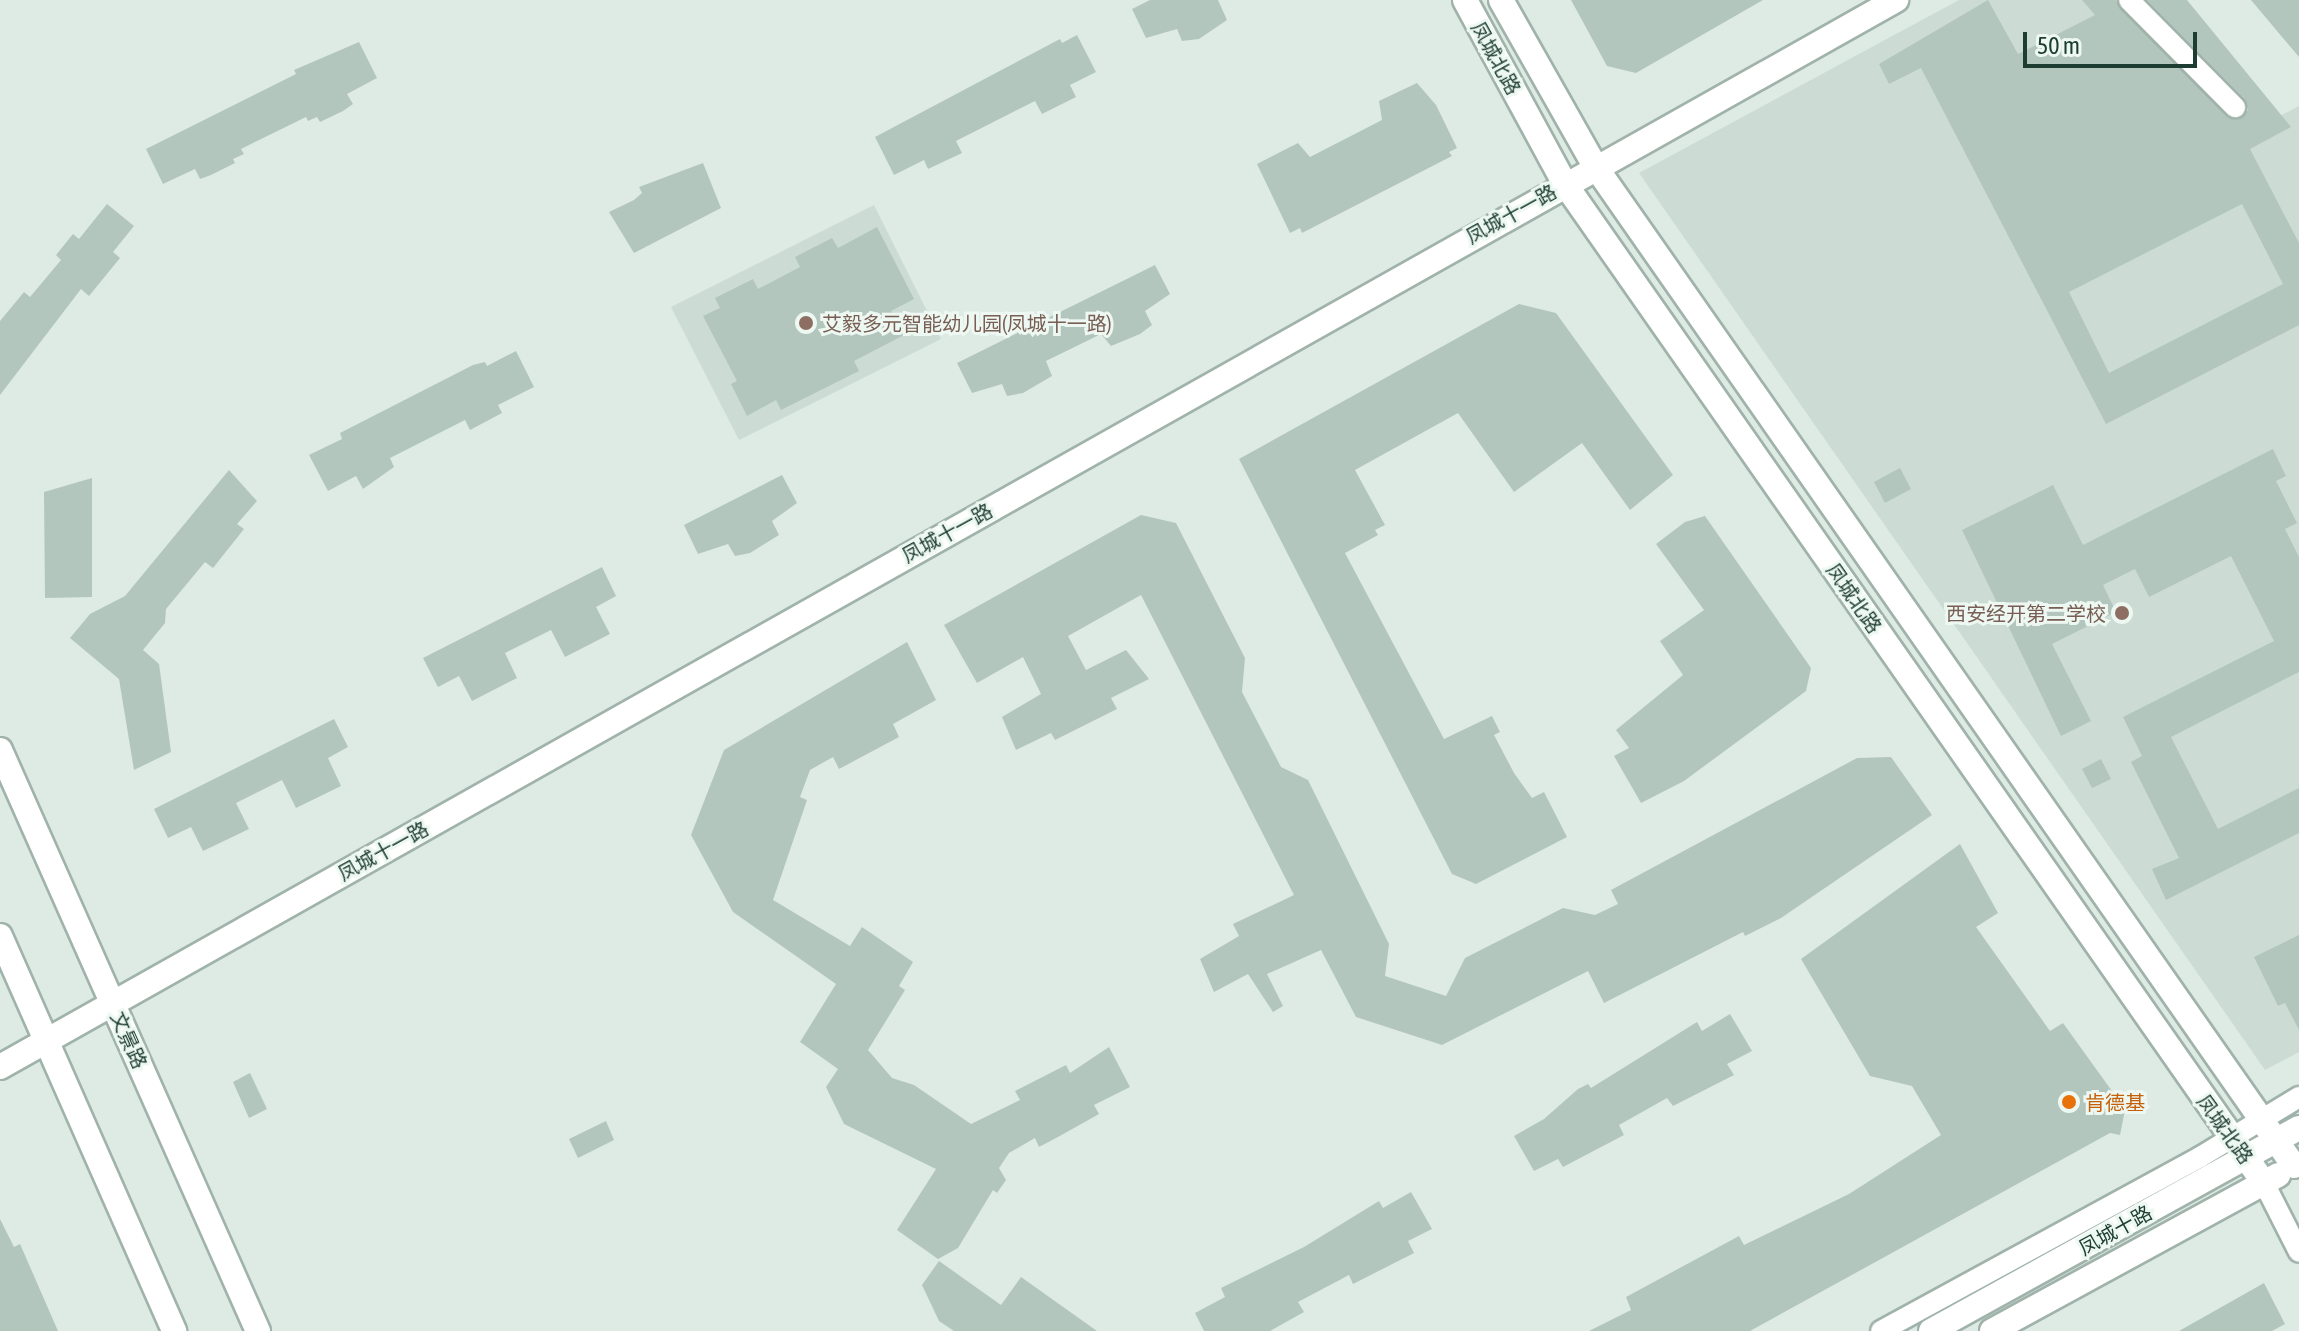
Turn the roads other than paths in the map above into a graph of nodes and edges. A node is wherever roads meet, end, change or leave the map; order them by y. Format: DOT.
graph roads {
  1 [pos="1465,0"];
  2 [pos="1501,0"];
  3 [pos="1896,0"];
  4 [pos="2129,0"];
  5 [pos="2235,107"];
  6 [pos="1595,166"];
  7 [pos="1565,184"];
  8 [pos="0,750"];
  9 [pos="0,936"];
  10 [pos="113,1004"];
  11 [pos="46,1041"];
  12 [pos="0,1067"];
  13 [pos="2299,1097"];
  14 [pos="2261,1120"];
  15 [pos="2288,1134"];
  16 [pos="2238,1148"];
  17 [pos="2296,1164"];
  18 [pos="2264,1183"];
  19 [pos="2299,1252"];
  20 [pos="174,1331"];
  21 [pos="258,1331"];
  22 [pos="1881,1331"];
  23 [pos="1931,1331"];
  24 [pos="1992,1331"];
  1 -- 7 [label="main road, 凤城北路"];
  2 -- 6 [label="main road, 凤城北路"];
  3 -- 6 [label="main road, 凤城十一路"];
  4 -- 5 [label="street"];
  6 -- 7 [label="main road, 凤城十一路"];
  6 -- 14 [label="main road, 凤城北路"];
  7 -- 10 [label="main road, 凤城十一路"];
  7 -- 16 [label="main road, 凤城北路"];
  8 -- 10 [label="main road, 文景路"];
  9 -- 11 [label="main road"];
  10 -- 11 [label="main road, 凤城十一路"];
  10 -- 21 [label="main road, 文景路"];
  11 -- 12 [label="main road, 凤城十一路"];
  11 -- 20 [label="main road"];
  13 -- 14 [label="street"];
  14 -- 15 [label="main road, 凤城北路"];
  14 -- 16 [label="street"];
  15 -- 16 [label="main road, 凤城十路"];
  15 -- 17 [label="main road, 凤城北路"];
  16 -- 18 [label="main road, 凤城北路"];
  16 -- 22 [label="street"];
  16 -- 23 [label="main road, 凤城十路"];
  17 -- 18 [label="main road, 凤城十路"];
  18 -- 19 [label="street"];
  18 -- 24 [label="main road, 凤城十路"];
}
